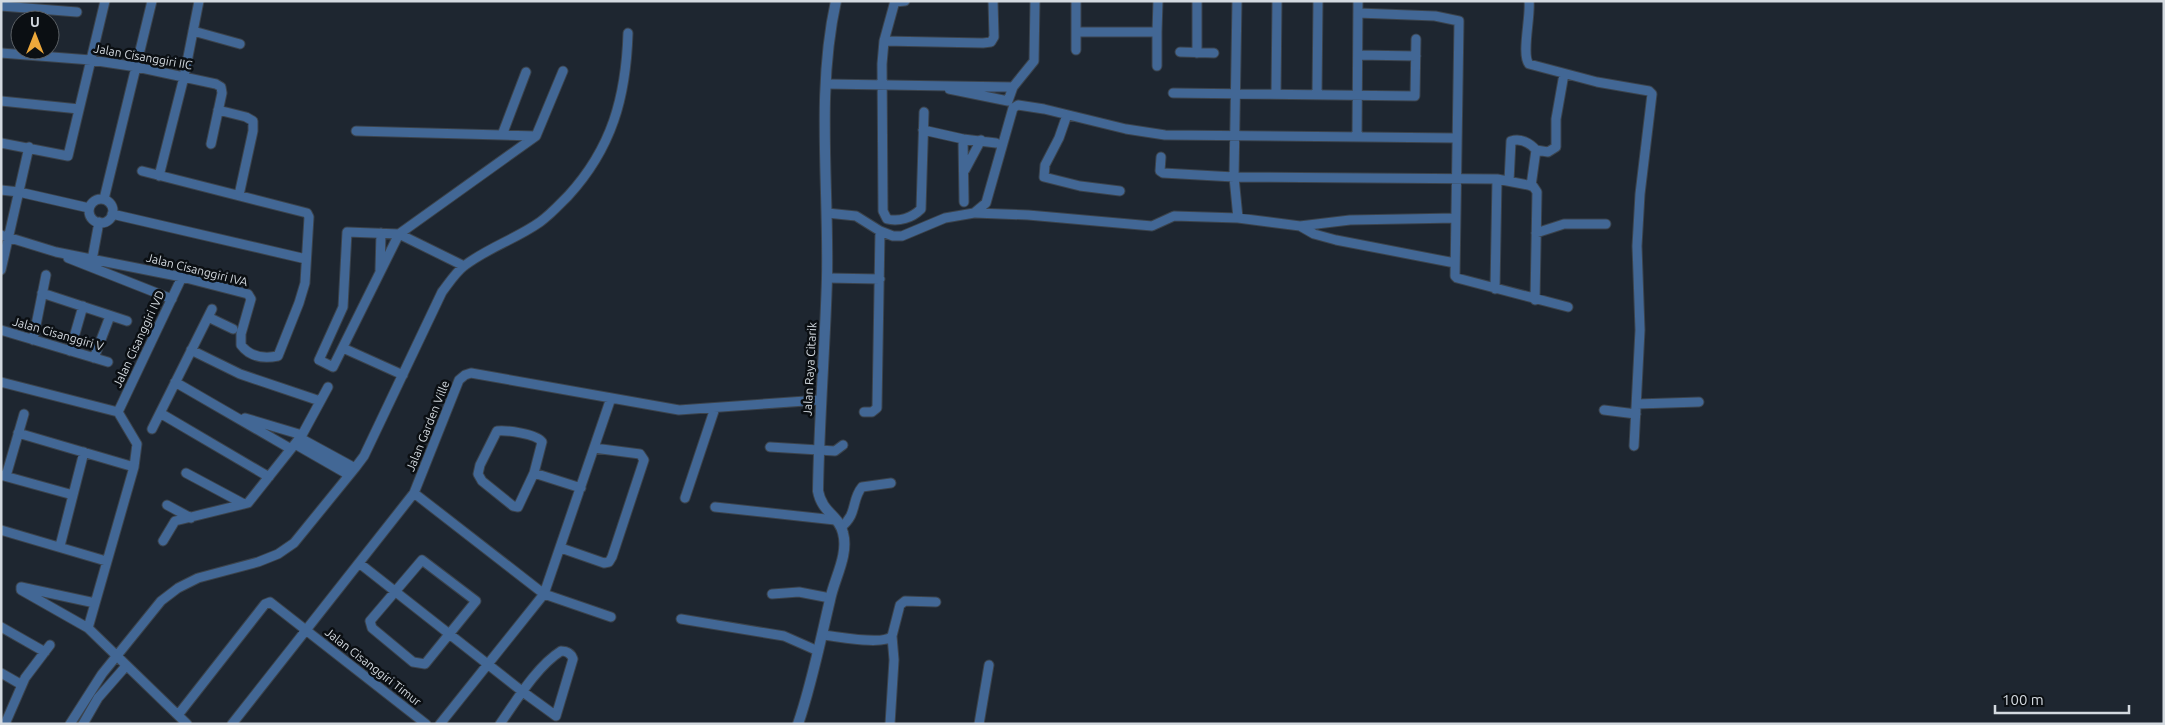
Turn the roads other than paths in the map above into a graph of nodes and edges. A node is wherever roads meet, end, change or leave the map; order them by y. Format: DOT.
graph roads {
  1 [pos="105,1"];
  2 [pos="152,1"];
  3 [pos="200,1"];
  4 [pos="836,1"];
  5 [pos="905,1"];
  6 [pos="993,1"];
  7 [pos="1035,1"];
  8 [pos="1076,1"];
  9 [pos="1158,1"];
  10 [pos="1197,1"];
  11 [pos="1237,1"];
  12 [pos="1277,1"];
  13 [pos="1318,1"];
  14 [pos="1358,1"];
  15 [pos="1529,1"];
  16 [pos="895,2"];
  17 [pos="6,5"];
  18 [pos="51,6"];
  19 [pos="77,12"];
  20 [pos="1358,13"];
  21 [pos="192,31"];
  22 [pos="1076,32"];
  23 [pos="1157,32"];
  24 [pos="628,33"];
  25 [pos="1416,39"];
  26 [pos="884,41"];
  27 [pos="240,44"];
  28 [pos="1076,50"];
  29 [pos="1180,52"];
  30 [pos="1197,52"];
  31 [pos="1,53"];
  32 [pos="1214,53"];
  33 [pos="1358,55"];
  34 [pos="1416,56"];
  35 [pos="91,60"];
  36 [pos="1157,66"];
  37 [pos="137,67"];
  38 [pos="563,71"];
  39 [pos="526,72"];
  40 [pos="1564,74"];
  41 [pos="184,77"];
  42 [pos="826,84"];
  43 [pos="882,84"];
  44 [pos="924,84"];
  45 [pos="1013,86"];
  46 [pos="1173,93"];
  47 [pos="1236,93"];
  48 [pos="1276,94"];
  49 [pos="1317,95"];
  50 [pos="1358,95"];
  51 [pos="1,101"];
  52 [pos="79,109"];
  53 [pos="218,110"];
  54 [pos="924,112"];
  55 [pos="1067,115"];
  56 [pos="924,130"];
  57 [pos="356,131"];
  58 [pos="502,135"];
  59 [pos="536,136"];
  60 [pos="1234,136"];
  61 [pos="1356,137"];
  62 [pos="963,138"];
  63 [pos="1456,138"];
  64 [pos="981,140"];
  65 [pos="996,142"];
  66 [pos="1,143"];
  67 [pos="211,144"];
  68 [pos="29,147"];
  69 [pos="1536,150"];
  70 [pos="1161,157"];
  71 [pos="142,171"];
  72 [pos="963,172"];
  73 [pos="159,176"];
  74 [pos="1234,176"];
  75 [pos="1456,178"];
  76 [pos="1497,179"];
  77 [pos="1509,181"];
  78 [pos="1531,186"];
  79 [pos="1,190"];
  80 [pos="1120,191"];
  81 [pos="19,192"];
  82 [pos="239,195"];
  83 [pos="104,199"];
  84 [pos="964,202"];
  85 [pos="89,208"];
  86 [pos="827,213"];
  87 [pos="974,213"];
  88 [pos="112,214"];
  89 [pos="1238,218"];
  90 [pos="1456,218"];
  91 [pos="100,222"];
  92 [pos="1606,224"];
  93 [pos="1300,226"];
  94 [pos="880,231"];
  95 [pos="381,233"];
  96 [pos="1536,233"];
  97 [pos="399,234"];
  98 [pos="5,236"];
  99 [pos="56,252"];
  100 [pos="306,259"];
  101 [pos="92,260"];
  102 [pos="1455,263"];
  103 [pos="464,266"];
  104 [pos="1,270"];
  105 [pos="380,274"];
  106 [pos="46,275"];
  107 [pos="182,277"];
  108 [pos="827,278"];
  109 [pos="880,279"];
  110 [pos="1495,288"];
  111 [pos="42,293"];
  112 [pos="172,299"];
  113 [pos="1535,300"];
  114 [pos="83,306"];
  115 [pos="1568,307"];
  116 [pos="110,316"];
  117 [pos="127,321"];
  118 [pos="233,329"];
  119 [pos="1,330"];
  120 [pos="33,340"];
  121 [pos="343,348"];
  122 [pos="191,350"];
  123 [pos="70,351"];
  124 [pos="94,358"];
  125 [pos="108,362"];
  126 [pos="403,375"];
  127 [pos="1,382"];
  128 [pos="175,382"];
  129 [pos="328,387"];
  130 [pos="611,398"];
  131 [pos="820,400"];
  132 [pos="320,401"];
  133 [pos="1699,402"];
  134 [pos="1637,404"];
  135 [pos="715,408"];
  136 [pos="1604,410"];
  137 [pos="118,412"];
  138 [pos="864,412"];
  139 [pos="160,413"];
  140 [pos="24,414"];
  141 [pos="230,414"];
  142 [pos="1636,414"];
  143 [pos="152,429"];
  144 [pos="18,433"];
  145 [pos="297,441"];
  146 [pos="843,445"];
  147 [pos="1634,446"];
  148 [pos="770,447"];
  149 [pos="594,448"];
  150 [pos="818,451"];
  151 [pos="84,452"];
  152 [pos="134,467"];
  153 [pos="352,471"];
  154 [pos="534,473"];
  155 [pos="186,474"];
  156 [pos="3,476"];
  157 [pos="269,477"];
  158 [pos="891,483"];
  159 [pos="581,488"];
  160 [pos="414,493"];
  161 [pos="73,495"];
  162 [pos="685,498"];
  163 [pos="244,504"];
  164 [pos="167,505"];
  165 [pos="715,507"];
  166 [pos="191,518"];
  167 [pos="838,523"];
  168 [pos="1,530"];
  169 [pos="163,541"];
  170 [pos="60,546"];
  171 [pos="561,548"];
  172 [pos="106,560"];
  173 [pos="359,564"];
  174 [pos="393,591"];
  175 [pos="544,594"];
  176 [pos="772,594"];
  177 [pos="830,598"];
  178 [pos="936,602"];
  179 [pos="95,603"];
  180 [pos="611,617"];
  181 [pos="681,619"];
  182 [pos="1,627"];
  183 [pos="88,628"];
  184 [pos="306,629"];
  185 [pos="450,635"];
  186 [pos="822,635"];
  187 [pos="892,636"];
  188 [pos="818,651"];
  189 [pos="116,656"];
  190 [pos="487,663"];
  191 [pos="988,665"];
  192 [pos="126,666"];
  193 [pos="1,673"];
  194 [pos="22,685"];
  195 [pos="523,692"];
  196 [pos="178,715"];
  197 [pos="555,720"];
  198 [pos="6,723"];
  199 [pos="70,724"];
  200 [pos="83,724"];
  201 [pos="187,724"];
  202 [pos="232,724"];
  203 [pos="426,724"];
  204 [pos="440,724"];
  205 [pos="500,724"];
  206 [pos="798,724"];
  207 [pos="890,724"];
  208 [pos="979,724"];
  1 -- 35 [label="street"];
  2 -- 37 [label="street"];
  3 -- 21 [label="street"];
  4 -- 42 [label="street, Jalan Raya Citarik"];
  5 -- 16 [label="street"];
  6 -- 26 [label="street"];
  7 -- 45 [label="street"];
  8 -- 22 [label="street"];
  9 -- 23 [label="street"];
  10 -- 30 [label="street"];
  11 -- 47 [label="street"];
  12 -- 48 [label="street"];
  13 -- 49 [label="street"];
  14 -- 20 [label="street"];
  15 -- 40 [label="street"];
  16 -- 26 [label="street"];
  17 -- 18 [label="street"];
  18 -- 19 [label="street"];
  20 -- 33 [label="street"];
  20 -- 63 [label="street"];
  21 -- 27 [label="street"];
  21 -- 41 [label="street"];
  22 -- 23 [label="street"];
  22 -- 28 [label="street"];
  23 -- 36 [label="street"];
  24 -- 103 [label="street"];
  25 -- 34 [label="street"];
  26 -- 43 [label="street"];
  29 -- 30 [label="street"];
  30 -- 32 [label="street"];
  31 -- 35 [label="street, Jalan Cisanggiri IIC"];
  33 -- 34 [label="street"];
  33 -- 50 [label="street"];
  34 -- 50 [label="street"];
  35 -- 37 [label="street, Jalan Cisanggiri IIC"];
  35 -- 52 [label="street"];
  37 -- 41 [label="street, Jalan Cisanggiri IIC"];
  37 -- 83 [label="street"];
  38 -- 59 [label="street"];
  39 -- 58 [label="street"];
  40 -- 69 [label="street"];
  40 -- 134 [label="street"];
  41 -- 53 [label="street, Jalan Cisanggiri IIC"];
  41 -- 73 [label="street"];
  42 -- 43 [label="street"];
  42 -- 86 [label="street, Jalan Raya Citarik"];
  43 -- 44 [label="street"];
  43 -- 56 [label="street"];
  44 -- 45 [label="street"];
  44 -- 45 [label="street"];
  46 -- 47 [label="street"];
  47 -- 48 [label="street"];
  47 -- 60 [label="street"];
  48 -- 49 [label="street"];
  49 -- 50 [label="street"];
  50 -- 61 [label="street"];
  51 -- 52 [label="street"];
  52 -- 68 [label="street"];
  53 -- 67 [label="street, Jalan Cisanggiri IIC"];
  53 -- 82 [label="street"];
  54 -- 56 [label="street"];
  55 -- 60 [label="street"];
  55 -- 80 [label="street"];
  55 -- 87 [label="street"];
  56 -- 62 [label="street"];
  57 -- 58 [label="street"];
  58 -- 59 [label="street"];
  59 -- 97 [label="street"];
  60 -- 61 [label="street"];
  60 -- 74 [label="street"];
  61 -- 63 [label="street"];
  62 -- 64 [label="street"];
  62 -- 72 [label="street"];
  63 -- 75 [label="street"];
  64 -- 65 [label="street"];
  64 -- 72 [label="street"];
  66 -- 68 [label="street"];
  68 -- 81 [label="street"];
  69 -- 77 [label="street"];
  69 -- 78 [label="street"];
  70 -- 74 [label="street"];
  71 -- 73 [label="street, Jalan Cisanggiri IVA"];
  72 -- 84 [label="street"];
  73 -- 82 [label="street, Jalan Cisanggiri IVA"];
  74 -- 75 [label="street"];
  74 -- 89 [label="street"];
  75 -- 76 [label="street"];
  75 -- 90 [label="street"];
  76 -- 77 [label="street"];
  76 -- 110 [label="street"];
  77 -- 78 [label="street"];
  78 -- 96 [label="street"];
  79 -- 81 [label="street"];
  81 -- 85 [label="street"];
  81 -- 98 [label="street"];
  82 -- 100 [label="street, Jalan Cisanggiri IVA"];
  83 -- 85 [label="street"];
  83 -- 88 [label="street"];
  85 -- 91 [label="street"];
  86 -- 94 [label="street"];
  86 -- 108 [label="street, Jalan Raya Citarik"];
  87 -- 89 [label="street"];
  87 -- 94 [label="street"];
  88 -- 91 [label="street"];
  88 -- 100 [label="street"];
  89 -- 93 [label="street"];
  90 -- 93 [label="street"];
  90 -- 102 [label="street"];
  91 -- 101 [label="street"];
  92 -- 96 [label="street"];
  93 -- 102 [label="street"];
  94 -- 109 [label="street"];
  95 -- 97 [label="street"];
  95 -- 105 [label="street"];
  95 -- 121 [label="street"];
  96 -- 113 [label="street"];
  97 -- 103 [label="street"];
  97 -- 105 [label="street"];
  98 -- 99 [label="street, Jalan Cisanggiri IVA"];
  98 -- 104 [label="street"];
  99 -- 101 [label="street, Jalan Cisanggiri IVA"];
  99 -- 112 [label="street"];
  100 -- 107 [label="street, Jalan Cisanggiri IVA"];
  101 -- 107 [label="street, Jalan Cisanggiri IVA"];
  102 -- 110 [label="street"];
  103 -- 126 [label="street"];
  105 -- 121 [label="street"];
  106 -- 111 [label="street"];
  107 -- 112 [label="street, Jalan Cisanggiri IVD"];
  108 -- 109 [label="street"];
  108 -- 131 [label="street, Jalan Raya Citarik"];
  109 -- 138 [label="street"];
  110 -- 113 [label="street"];
  111 -- 114 [label="street"];
  111 -- 120 [label="street"];
  112 -- 137 [label="street, Jalan Cisanggiri IVD"];
  113 -- 115 [label="street"];
  114 -- 116 [label="street"];
  114 -- 123 [label="street"];
  116 -- 117 [label="street"];
  116 -- 124 [label="street"];
  118 -- 122 [label="street"];
  119 -- 120 [label="street, Jalan Cisanggiri V"];
  120 -- 123 [label="street, Jalan Cisanggiri V"];
  121 -- 126 [label="street"];
  122 -- 128 [label="street"];
  122 -- 132 [label="street"];
  123 -- 124 [label="street, Jalan Cisanggiri V"];
  124 -- 125 [label="street, Jalan Cisanggiri V"];
  126 -- 153 [label="street"];
  127 -- 137 [label="street"];
  128 -- 139 [label="street"];
  128 -- 141 [label="street"];
  129 -- 132 [label="street"];
  130 -- 135 [label="street, Jalan Garden Ville"];
  130 -- 149 [label="street"];
  130 -- 160 [label="street, Jalan Garden Ville"];
  131 -- 135 [label="street, Jalan Garden Ville"];
  131 -- 150 [label="street, Jalan Raya Citarik"];
  132 -- 145 [label="street"];
  133 -- 134 [label="street"];
  134 -- 142 [label="street"];
  135 -- 162 [label="street"];
  136 -- 142 [label="street"];
  137 -- 152 [label="street"];
  139 -- 143 [label="street"];
  139 -- 157 [label="street"];
  140 -- 144 [label="street"];
  141 -- 145 [label="street"];
  141 -- 145 [label="street"];
  142 -- 147 [label="street"];
  144 -- 151 [label="street"];
  144 -- 156 [label="street"];
  145 -- 153 [label="street"];
  145 -- 157 [label="street"];
  146 -- 150 [label="street"];
  148 -- 150 [label="street"];
  149 -- 159 [label="street"];
  149 -- 171 [label="street"];
  150 -- 167 [label="street, Jalan Raya Citarik"];
  151 -- 152 [label="street"];
  151 -- 161 [label="street"];
  152 -- 172 [label="street"];
  153 -- 189 [label="street"];
  154 -- 154 [label="street"];
  154 -- 159 [label="street"];
  155 -- 163 [label="street"];
  156 -- 161 [label="street"];
  157 -- 163 [label="street"];
  158 -- 167 [label="street"];
  159 -- 171 [label="street"];
  160 -- 173 [label="street, Jalan Garden Ville"];
  160 -- 175 [label="street"];
  161 -- 170 [label="street"];
  163 -- 166 [label="street"];
  164 -- 166 [label="street"];
  165 -- 167 [label="street"];
  166 -- 169 [label="street"];
  167 -- 177 [label="street, Jalan Raya Citarik"];
  168 -- 170 [label="street"];
  170 -- 172 [label="street"];
  171 -- 175 [label="street"];
  172 -- 179 [label="street"];
  173 -- 174 [label="street"];
  173 -- 184 [label="street, Jalan Garden Ville"];
  174 -- 185 [label="street"];
  174 -- 185 [label="street"];
  174 -- 185 [label="street"];
  175 -- 180 [label="street"];
  175 -- 190 [label="street"];
  176 -- 177 [label="street"];
  177 -- 186 [label="street, Jalan Raya Citarik"];
  178 -- 187 [label="street"];
  179 -- 183 [label="street"];
  179 -- 183 [label="street"];
  181 -- 188 [label="street"];
  182 -- 194 [label="street"];
  183 -- 189 [label="street"];
  184 -- 196 [label="street, Jalan Cisanggiri Timur"];
  184 -- 202 [label="street, Jalan Garden Ville"];
  184 -- 203 [label="street, Jalan Cisanggiri Timur"];
  185 -- 190 [label="street"];
  186 -- 187 [label="street"];
  186 -- 188 [label="street, Jalan Raya Citarik"];
  187 -- 207 [label="street"];
  188 -- 206 [label="street, Jalan Raya Citarik"];
  189 -- 192 [label="street"];
  189 -- 199 [label="street"];
  190 -- 195 [label="street"];
  190 -- 204 [label="street"];
  191 -- 208 [label="street"];
  192 -- 196 [label="street"];
  192 -- 200 [label="street"];
  193 -- 194 [label="street"];
  194 -- 198 [label="street"];
  195 -- 197 [label="street"];
  195 -- 197 [label="street"];
  195 -- 205 [label="street"];
  196 -- 201 [label="street"];
}
